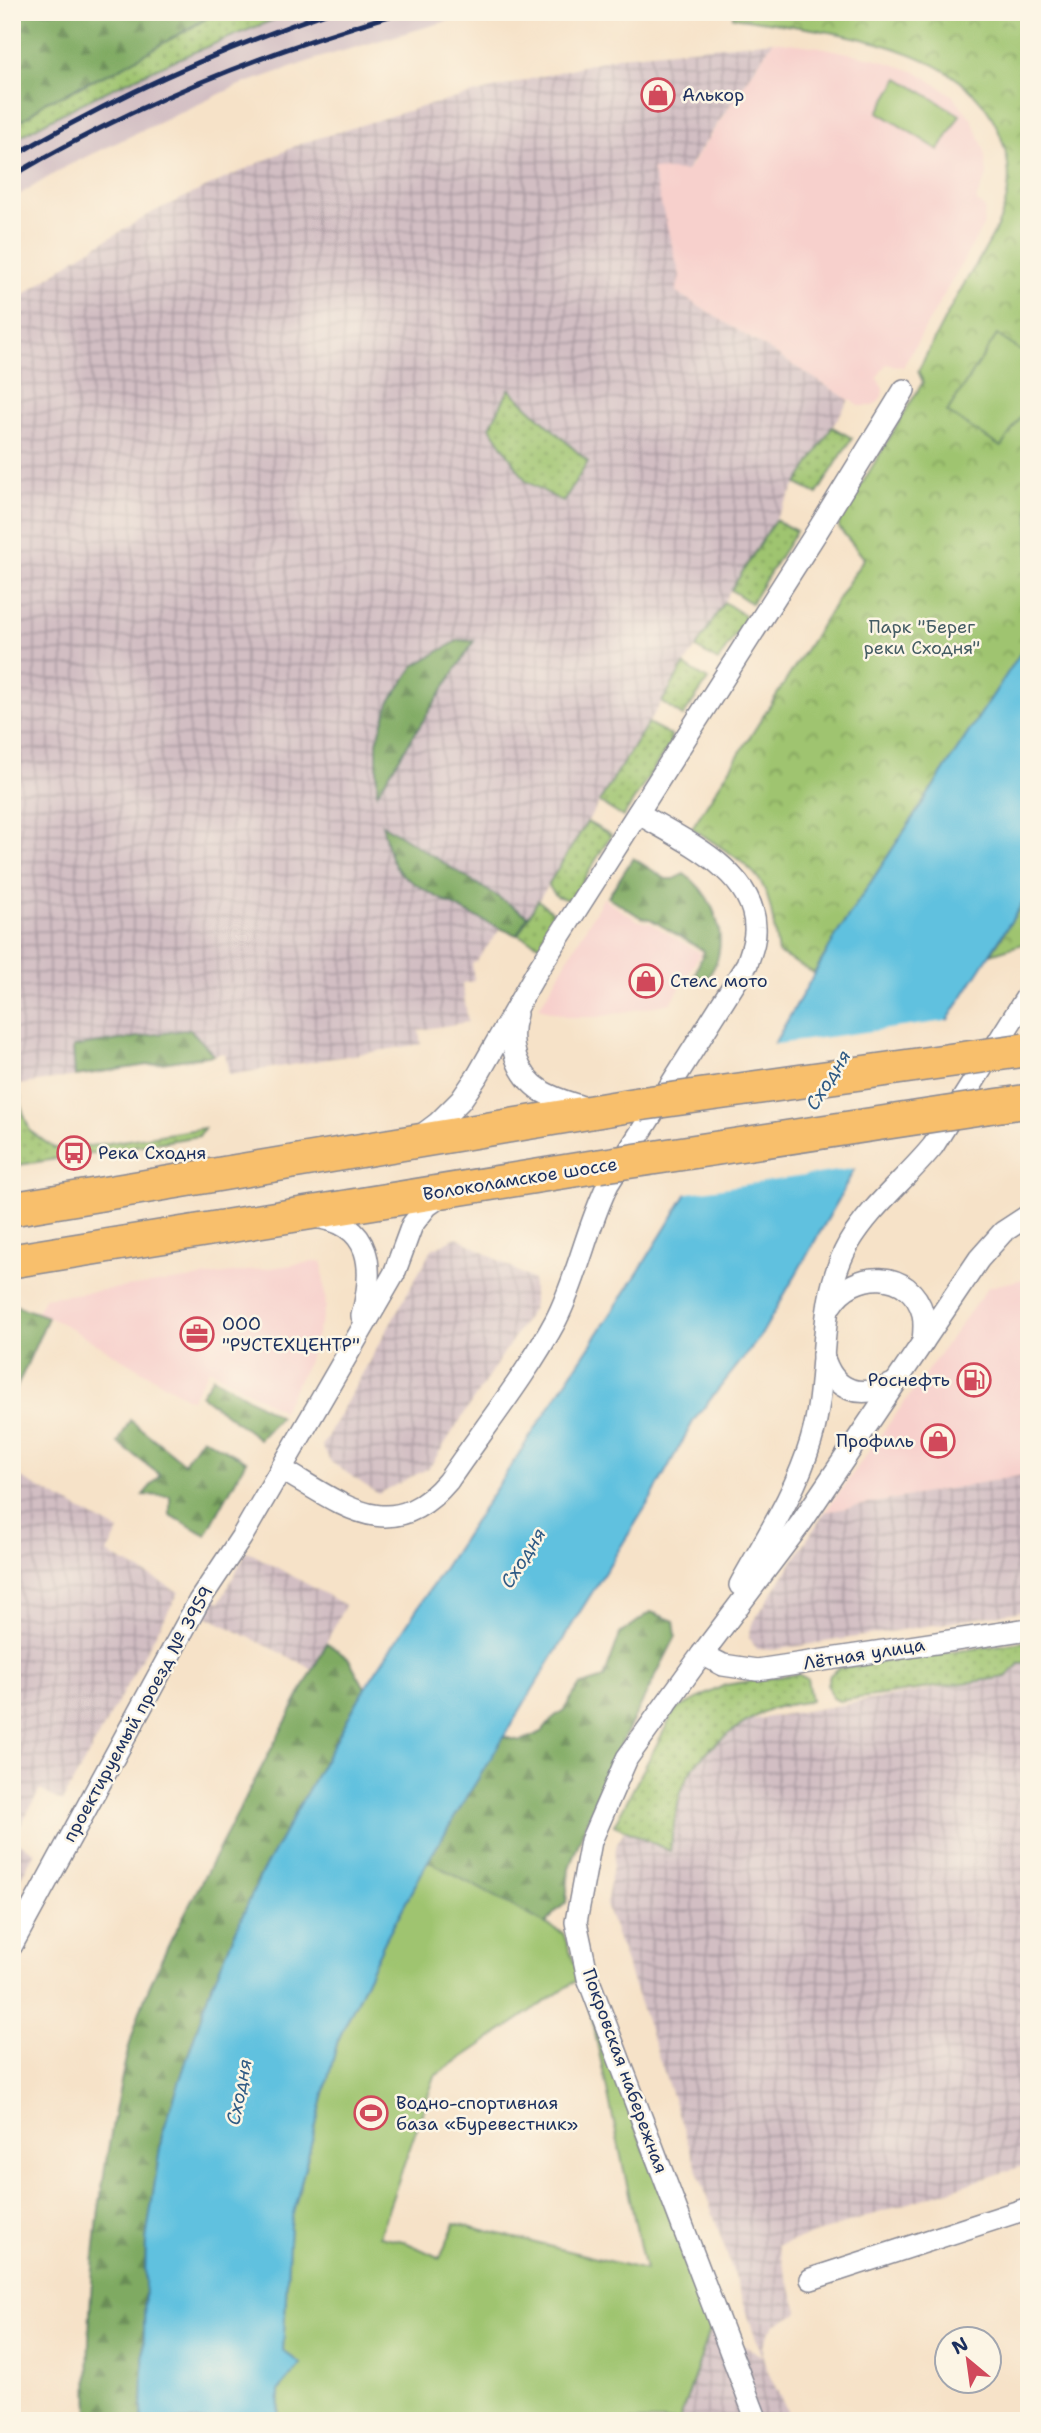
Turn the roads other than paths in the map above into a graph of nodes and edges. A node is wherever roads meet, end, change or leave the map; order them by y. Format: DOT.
graph roads {
  1 [pos="904,390"];
  2 [pos="638,813"];
  3 [pos="1029,993"];
  4 [pos="523,995"];
  5 [pos="1026,1049"];
  6 [pos="1029,1101"];
  7 [pos="594,1112"];
  8 [pos="412,1142"];
  9 [pos="450,1190"];
  10 [pos="12,1209"];
  11 [pos="1029,1215"];
  12 [pos="293,1217"];
  13 [pos="12,1261"];
  14 [pos="828,1310"];
  15 [pos="355,1342"];
  16 [pos="923,1342"];
  17 [pos="823,1355"];
  18 [pos="895,1383"];
  19 [pos="281,1469"];
  20 [pos="1029,1629"];
  21 [pos="702,1654"];
  22 [pos="12,1945"];
  23 [pos="1029,2208"];
  24 [pos="811,2279"];
  25 [pos="757,2421"];
  1 -- 2 [label="street"];
  2 -- 4 [label="street"];
  2 -- 19 [label="street"];
  3 -- 14 [label="street, Покровская набережная"];
  4 -- 7 [label="street"];
  4 -- 8 [label="street"];
  5 -- 7 [label="main road, bridge"];
  6 -- 9 [label="main road, Волоколамское шоссе, bridge"];
  7 -- 8 [label="main road"];
  8 -- 10 [label="main road"];
  9 -- 12 [label="main road, Волоколамское шоссе"];
  9 -- 15 [label="street, проектируемый проезд № 3959"];
  11 -- 16 [label="street, Покровская набережная"];
  12 -- 13 [label="main road, Волоколамское шоссе"];
  12 -- 15 [label="street, проектируемый проезд № 3959"];
  14 -- 16 [label="street"];
  14 -- 17 [label="street, Покровская набережная"];
  15 -- 19 [label="street, проектируемый проезд № 3959"];
  16 -- 18 [label="street, Покровская набережная"];
  17 -- 18 [label="street"];
  17 -- 21 [label="street, Покровская набережная"];
  18 -- 21 [label="street, Покровская набережная"];
  19 -- 22 [label="street, проектируемый проезд № 3959"];
  20 -- 21 [label="street, Лётная улица"];
  21 -- 25 [label="street, Покровская набережная"];
  23 -- 24 [label="street"];
}
